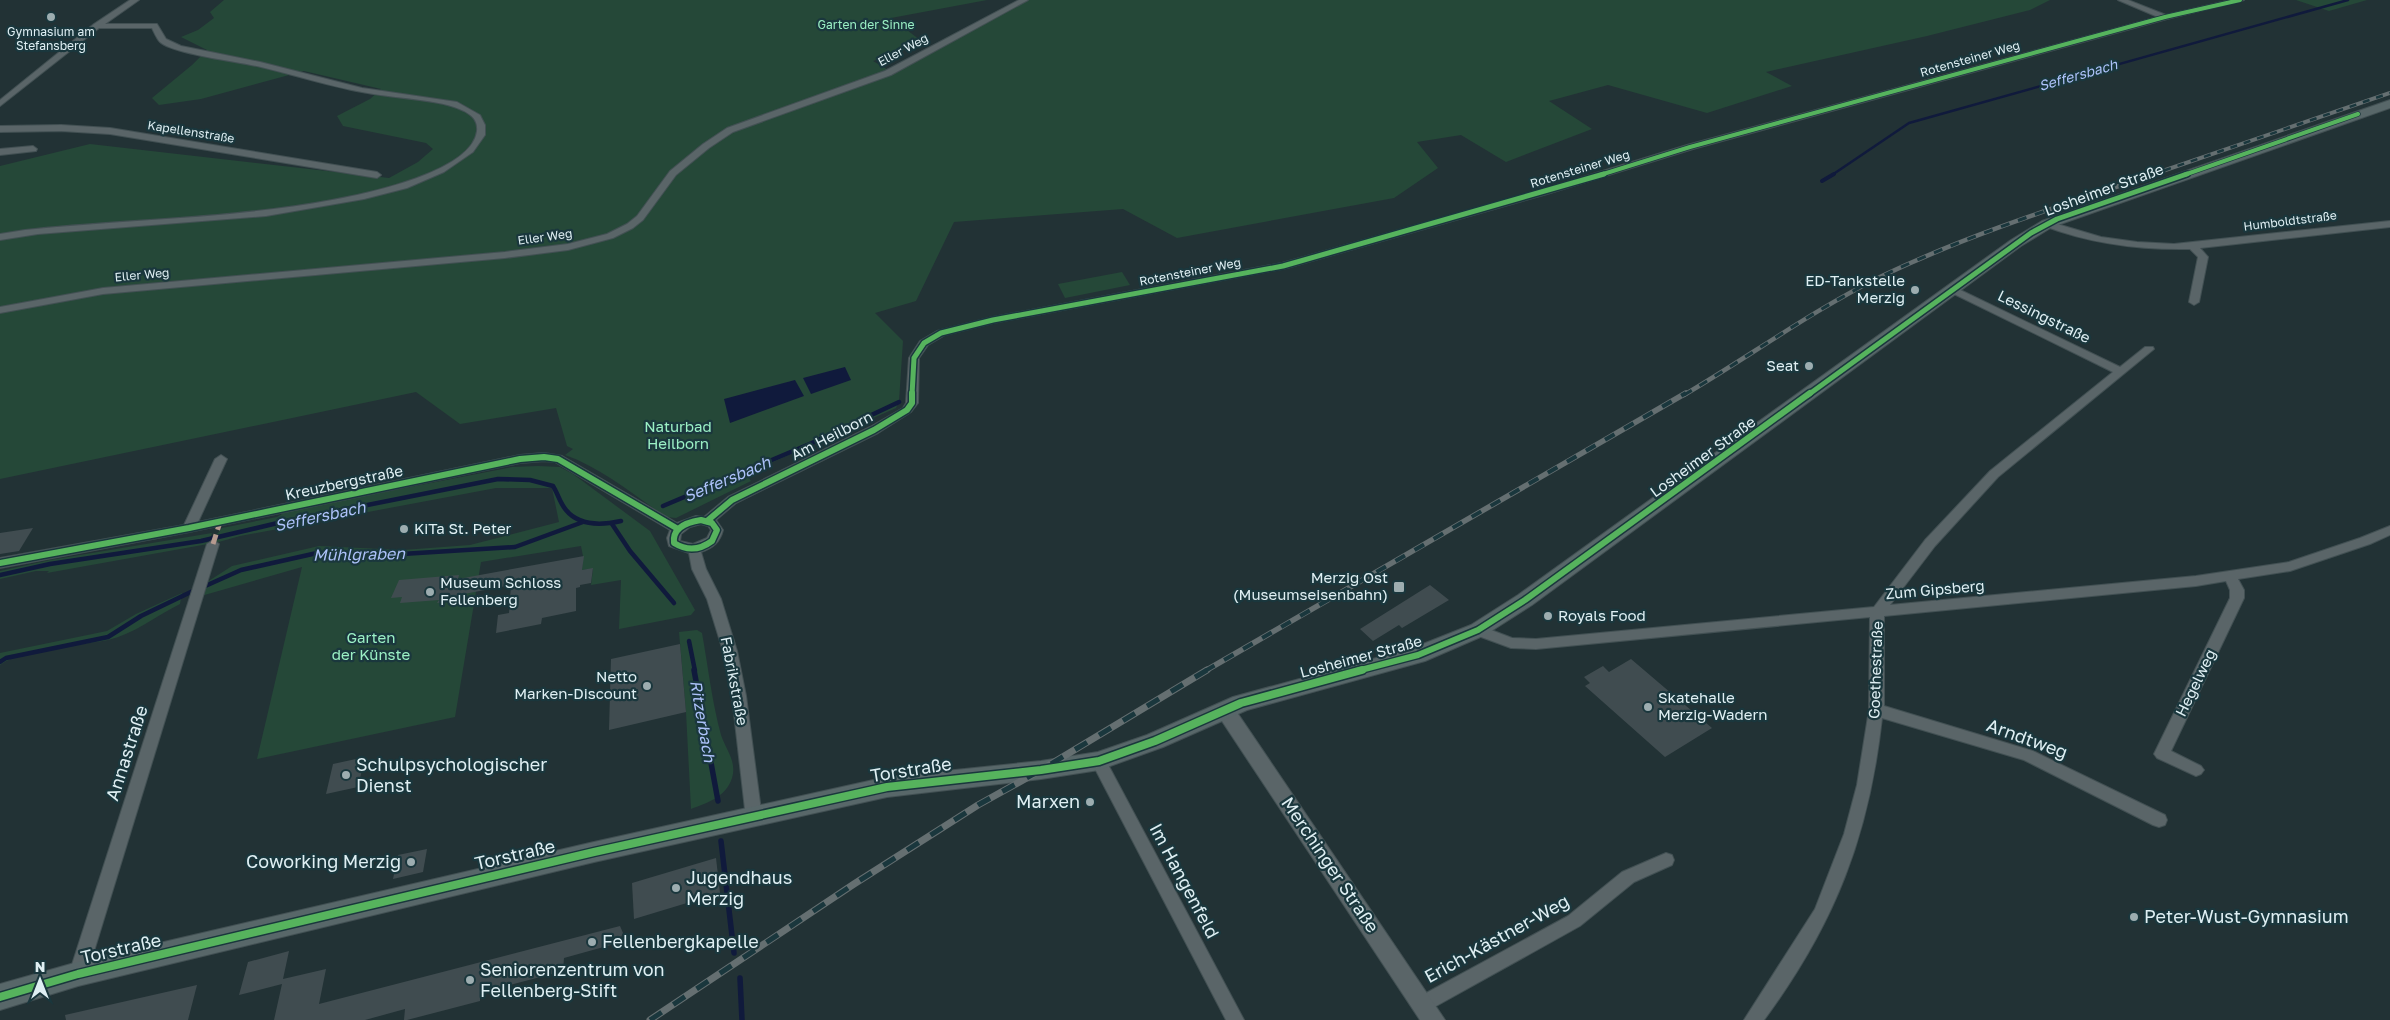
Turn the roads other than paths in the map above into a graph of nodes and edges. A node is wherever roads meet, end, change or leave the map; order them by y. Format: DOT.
graph roads {
  1 [pos="135,0"];
  2 [pos="1024,0"];
  3 [pos="2122,0"];
  4 [pos="2240,0"];
  5 [pos="2165,17"];
  6 [pos="97,26"];
  7 [pos="0,104"];
  8 [pos="2390,104"];
  9 [pos="0,129"];
  10 [pos="33,149"];
  11 [pos="0,152"];
  12 [pos="377,175"];
  13 [pos="2046,224"];
  14 [pos="2390,224"];
  15 [pos="0,237"];
  16 [pos="2193,246"];
  17 [pos="1954,290"];
  18 [pos="2194,302"];
  19 [pos="0,310"];
  20 [pos="924,343"];
  21 [pos="2149,349"];
  22 [pos="2121,372"];
  23 [pos="221,459"];
  24 [pos="707,521"];
  25 [pos="189,528"];
  26 [pos="678,529"];
  27 [pos="2390,530"];
  28 [pos="213,544"];
  29 [pos="694,549"];
  30 [pos="0,563"];
  31 [pos="2230,577"];
  32 [pos="1878,611"];
  33 [pos="1478,630"];
  34 [pos="1225,710"];
  35 [pos="1876,710"];
  36 [pos="1099,761"];
  37 [pos="1041,770"];
  38 [pos="2196,770"];
  39 [pos="754,818"];
  40 [pos="2159,820"];
  41 [pos="1666,860"];
  42 [pos="78,974"];
  43 [pos="0,997"];
  44 [pos="1428,1012"];
  45 [pos="1230,1018"];
  46 [pos="1753,1020"];
  1 -- 6 [label="street"];
  2 -- 19 [label="street, Eller Weg"];
  3 -- 5 [label="street"];
  4 -- 5 [label="street, Rotensteiner Weg"];
  5 -- 20 [label="street, Rotensteiner Weg"];
  6 -- 7 [label="street"];
  6 -- 15 [label="street"];
  8 -- 13 [label="main road, Losheimer Straße"];
  9 -- 12 [label="street, Kapellenstraße"];
  10 -- 11 [label="street"];
  13 -- 16 [label="street, Humboldtstraße"];
  13 -- 17 [label="main road, Losheimer Straße"];
  14 -- 16 [label="street, Humboldtstraße"];
  16 -- 18 [label="street"];
  17 -- 22 [label="street, Lessingstraße"];
  17 -- 33 [label="main road, Losheimer Straße"];
  20 -- 24 [label="street, Am Heilborn"];
  21 -- 22 [label="street, Goethestraße"];
  22 -- 32 [label="street, Goethestraße"];
  23 -- 25 [label="street"];
  24 -- 26 [label="street"];
  24 -- 29 [label="street"];
  25 -- 26 [label="street, Kreuzbergstraße"];
  25 -- 30 [label="street, Kreuzbergstraße"];
  26 -- 29 [label="street"];
  27 -- 31 [label="street, Zum Gipsberg"];
  28 -- 42 [label="street, Annastraße"];
  29 -- 39 [label="street, Fabrikstraße"];
  31 -- 32 [label="street, Zum Gipsberg"];
  31 -- 38 [label="street, Hegelweg"];
  32 -- 33 [label="street, Zum Gipsberg"];
  32 -- 35 [label="street, Goethestraße"];
  33 -- 34 [label="main road, Losheimer Straße"];
  34 -- 36 [label="main road, Losheimer Straße"];
  34 -- 44 [label="street, Merchinger Straße"];
  35 -- 40 [label="street, Arndtweg"];
  35 -- 46 [label="street, Goethestraße"];
  36 -- 37 [label="main road, Losheimer Straße"];
  36 -- 45 [label="street, Im Hangenfeld"];
  37 -- 39 [label="main road, Torstraße"];
  39 -- 42 [label="main road, Torstraße"];
  41 -- 44 [label="street, Erich-Kästner-Weg"];
  42 -- 43 [label="main road, Torstraße"];
}
